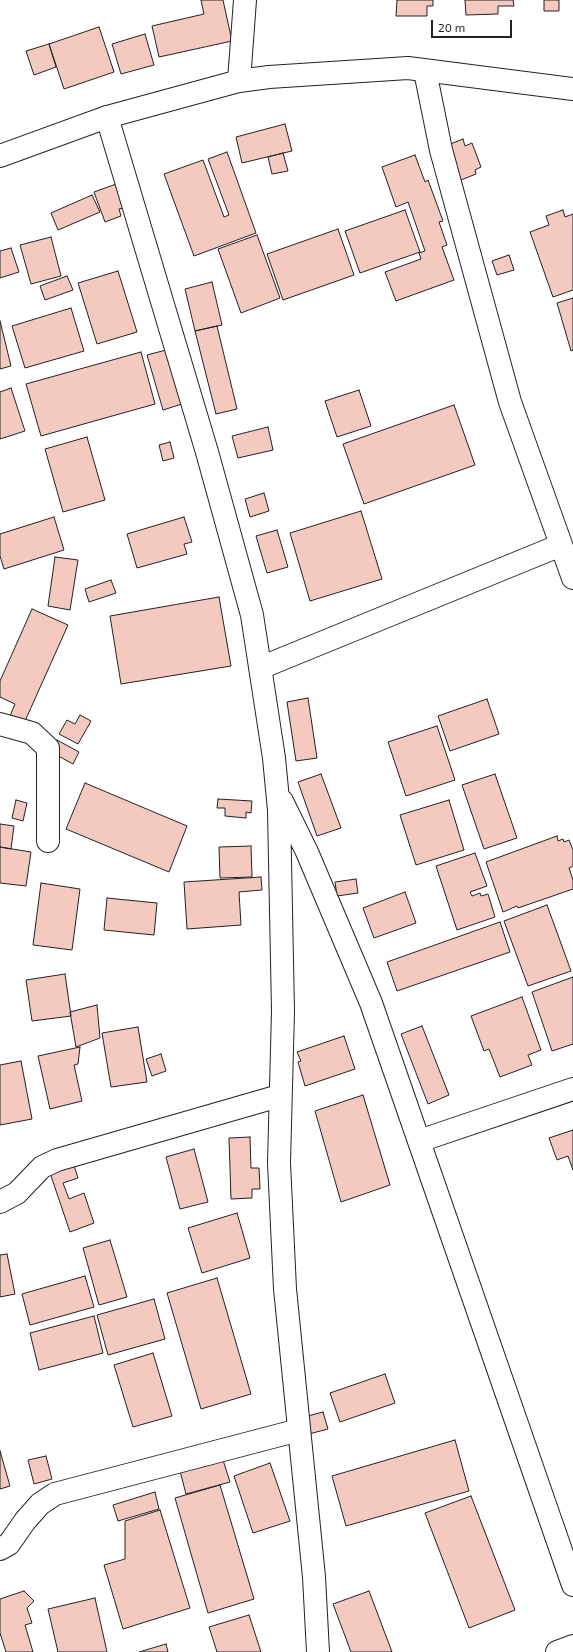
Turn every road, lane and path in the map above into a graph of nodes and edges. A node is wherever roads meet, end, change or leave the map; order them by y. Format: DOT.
graph roads {
  1 [pos="245,0"];
  2 [pos="425,71"];
  3 [pos="239,81"];
  4 [pos="573,89"];
  5 [pos="107,117"];
  6 [pos="0,156"];
  7 [pos="561,545"];
  8 [pos="573,578"];
  9 [pos="260,668"];
  10 [pos="0,724"];
  11 [pos="277,791"];
  12 [pos="48,841"];
  13 [pos="573,1089"];
  14 [pos="279,1096"];
  15 [pos="419,1141"];
  16 [pos="0,1202"];
  17 [pos="299,1430"];
  18 [pos="0,1549"];
  19 [pos="573,1584"];
  20 [pos="573,1646"];
  21 [pos="318,1652"];
  22 [pos="557,1652"];
  1 -- 3 [label="street"];
  2 -- 3 [label="street"];
  2 -- 4 [label="street"];
  2 -- 7 [label="street"];
  3 -- 5 [label="street"];
  5 -- 6 [label="street"];
  5 -- 9 [label="street"];
  7 -- 8 [label="street"];
  7 -- 9 [label="street"];
  9 -- 11 [label="street"];
  10 -- 12 [label="street"];
  11 -- 14 [label="street"];
  11 -- 15 [label="street"];
  13 -- 15 [label="street"];
  14 -- 16 [label="street"];
  14 -- 17 [label="street"];
  15 -- 19 [label="street"];
  17 -- 18 [label="street"];
  17 -- 21 [label="street"];
  20 -- 22 [label="street"];
}
